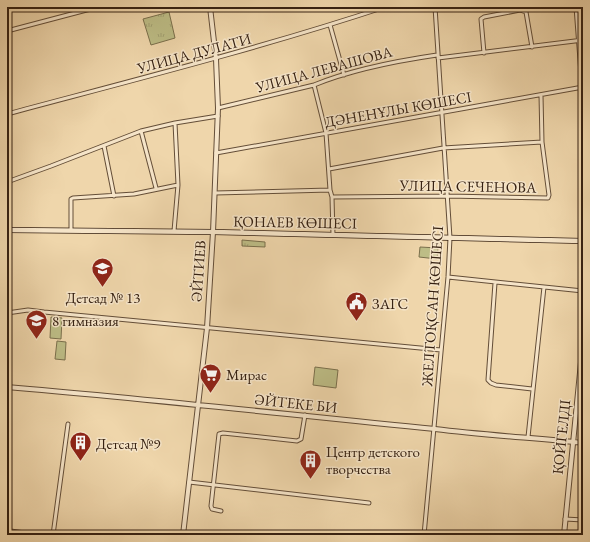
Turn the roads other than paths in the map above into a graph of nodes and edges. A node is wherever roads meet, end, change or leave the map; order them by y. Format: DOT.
graph roads {
  1 [pos="98,7"];
  2 [pos="210,7"];
  3 [pos="385,7"];
  4 [pos="435,7"];
  5 [pos="576,7"];
  6 [pos="330,25"];
  7 [pos="7,31"];
  8 [pos="578,40"];
  9 [pos="583,40"];
  10 [pos="532,47"];
  11 [pos="484,53"];
  12 [pos="438,57"];
  13 [pos="216,58"];
  14 [pos="344,75"];
  15 [pos="314,85"];
  16 [pos="583,87"];
  17 [pos="541,95"];
  18 [pos="583,100"];
  19 [pos="218,108"];
  20 [pos="441,113"];
  21 [pos="7,114"];
  22 [pos="218,116"];
  23 [pos="175,123"];
  24 [pos="141,131"];
  25 [pos="326,133"];
  26 [pos="542,142"];
  27 [pos="104,146"];
  28 [pos="443,148"];
  29 [pos="216,153"];
  30 [pos="329,169"];
  31 [pos="7,182"];
  32 [pos="178,185"];
  33 [pos="156,188"];
  34 [pos="330,190"];
  35 [pos="215,193"];
  36 [pos="114,196"];
  37 [pos="447,196"];
  38 [pos="332,197"];
  39 [pos="7,230"];
  40 [pos="71,230"];
  41 [pos="174,231"];
  42 [pos="213,232"];
  43 [pos="333,235"];
  44 [pos="450,238"];
  45 [pos="583,241"];
  46 [pos="448,277"];
  47 [pos="495,283"];
  48 [pos="544,287"];
  49 [pos="583,291"];
  50 [pos="7,313"];
  51 [pos="207,328"];
  52 [pos="583,342"];
  53 [pos="441,350"];
  54 [pos="582,368"];
  55 [pos="7,388"];
  56 [pos="532,389"];
  57 [pos="197,404"];
  58 [pos="305,415"];
  59 [pos="68,424"];
  60 [pos="434,429"];
  61 [pos="528,437"];
  62 [pos="572,442"];
  63 [pos="583,443"];
  64 [pos="188,482"];
  65 [pos="214,485"];
  66 [pos="369,503"];
  67 [pos="221,511"];
  68 [pos="565,519"];
  69 [pos="583,520"];
  70 [pos="7,531"];
  71 [pos="35,535"];
  72 [pos="53,535"];
  73 [pos="183,535"];
  74 [pos="424,535"];
  75 [pos="564,535"];
  1 -- 7 [label="street"];
  2 -- 13 [label="street, ӘЙТИЕВ"];
  3 -- 6 [label="street, УЛИЦА ДУЛАТИ"];
  4 -- 12 [label="street, ЖЕЛТОҚСАН КӨШЕСІ"];
  5 -- 8 [label="street"];
  6 -- 13 [label="street, УЛИЦА ДУЛАТИ"];
  6 -- 14 [label="street"];
  8 -- 9 [label="street, УЛИЦА ЛЕВАШОВА"];
  8 -- 10 [label="street, УЛИЦА ЛЕВАШОВА"];
  8 -- 16 [label="street"];
  10 -- 11 [label="street, УЛИЦА ЛЕВАШОВА"];
  10 -- 11 [label="street"];
  11 -- 12 [label="street, УЛИЦА ЛЕВАШОВА"];
  12 -- 14 [label="street, УЛИЦА ЛЕВАШОВА"];
  12 -- 20 [label="street, ЖЕЛТОҚСАН КӨШЕСІ"];
  13 -- 19 [label="street, ӘЙТИЕВ"];
  13 -- 21 [label="street, УЛИЦА ДУЛАТИ"];
  14 -- 15 [label="street, УЛИЦА ЛЕВАШОВА"];
  15 -- 19 [label="street, УЛИЦА ЛЕВАШОВА"];
  15 -- 25 [label="street"];
  16 -- 17 [label="street, ДӘНЕНҰЛЫ КӨШЕСІ"];
  16 -- 18 [label="street"];
  17 -- 20 [label="street, ДӘНЕНҰЛЫ КӨШЕСІ"];
  17 -- 26 [label="street, УЛИЦА СЕЧЕНОВА"];
  19 -- 22 [label="street, ӘЙТИЕВ"];
  20 -- 25 [label="street, ДӘНЕНҰЛЫ КӨШЕСІ"];
  20 -- 28 [label="street, ЖЕЛТОҚСАН КӨШЕСІ"];
  22 -- 23 [label="street"];
  22 -- 29 [label="street, ӘЙТИЕВ"];
  23 -- 24 [label="street"];
  23 -- 32 [label="street"];
  24 -- 27 [label="street"];
  24 -- 33 [label="street"];
  25 -- 29 [label="street, ДӘНЕНҰЛЫ КӨШЕСІ"];
  25 -- 30 [label="street"];
  26 -- 28 [label="street, УЛИЦА СЕЧЕНОВА"];
  26 -- 37 [label="street, УЛИЦА СЕЧЕНОВА"];
  27 -- 31 [label="street"];
  27 -- 36 [label="street"];
  28 -- 30 [label="street, УЛИЦА СЕЧЕНОВА"];
  28 -- 37 [label="street, ЖЕЛТОҚСАН КӨШЕСІ"];
  29 -- 35 [label="street, ӘЙТИЕВ"];
  30 -- 34 [label="street"];
  32 -- 33 [label="street"];
  32 -- 41 [label="street"];
  33 -- 36 [label="street"];
  34 -- 35 [label="street"];
  34 -- 38 [label="street"];
  35 -- 42 [label="street, ӘЙТИЕВ"];
  36 -- 40 [label="street"];
  37 -- 38 [label="street, УЛИЦА СЕЧЕНОВА"];
  37 -- 44 [label="street, ЖЕЛТОҚСАН КӨШЕСІ"];
  38 -- 43 [label="street"];
  39 -- 40 [label="main road, ҚОНАЕВ КӨШЕСІ"];
  40 -- 41 [label="main road, ҚОНАЕВ КӨШЕСІ"];
  41 -- 42 [label="main road, ҚОНАЕВ КӨШЕСІ"];
  42 -- 43 [label="main road, ҚОНАЕВ КӨШЕСІ"];
  42 -- 51 [label="street, ӘЙТИЕВ"];
  43 -- 44 [label="main road, ҚОНАЕВ КӨШЕСІ"];
  44 -- 45 [label="main road, ҚОНАЕВ КӨШЕСІ"];
  44 -- 46 [label="street, ЖЕЛТОҚСАН КӨШЕСІ"];
  46 -- 47 [label="street"];
  46 -- 53 [label="street, ЖЕЛТОҚСАН КӨШЕСІ"];
  47 -- 48 [label="street"];
  47 -- 56 [label="street"];
  48 -- 49 [label="street"];
  48 -- 56 [label="street"];
  50 -- 51 [label="street"];
  51 -- 53 [label="street"];
  51 -- 57 [label="street, ӘЙТИЕВ"];
  52 -- 54 [label="street, ҚОЙГЕЛДІ"];
  53 -- 60 [label="street, ЖЕЛТОҚСАН КӨШЕСІ"];
  54 -- 62 [label="street, ҚОЙГЕЛДІ"];
  55 -- 57 [label="street, ӘЙТЕКЕ БИ"];
  56 -- 61 [label="street"];
  57 -- 58 [label="street, ӘЙТЕКЕ БИ"];
  57 -- 64 [label="street, ӘЙТИЕВ"];
  58 -- 60 [label="street, ӘЙТЕКЕ БИ"];
  58 -- 65 [label="street"];
  59 -- 72 [label="street"];
  60 -- 61 [label="street, ӘЙТЕКЕ БИ"];
  60 -- 74 [label="street, ЖЕЛТОҚСАН КӨШЕСІ"];
  61 -- 62 [label="street, ӘЙТЕКЕ БИ"];
  62 -- 63 [label="street, ӘЙТЕКЕ БИ"];
  62 -- 68 [label="street, ҚОЙГЕЛДІ"];
  64 -- 65 [label="street"];
  64 -- 73 [label="street, ӘЙТИЕВ"];
  65 -- 66 [label="street"];
  65 -- 67 [label="street"];
  68 -- 69 [label="street"];
  68 -- 75 [label="street, ҚОЙГЕЛДІ"];
  70 -- 71 [label="street"];
}
